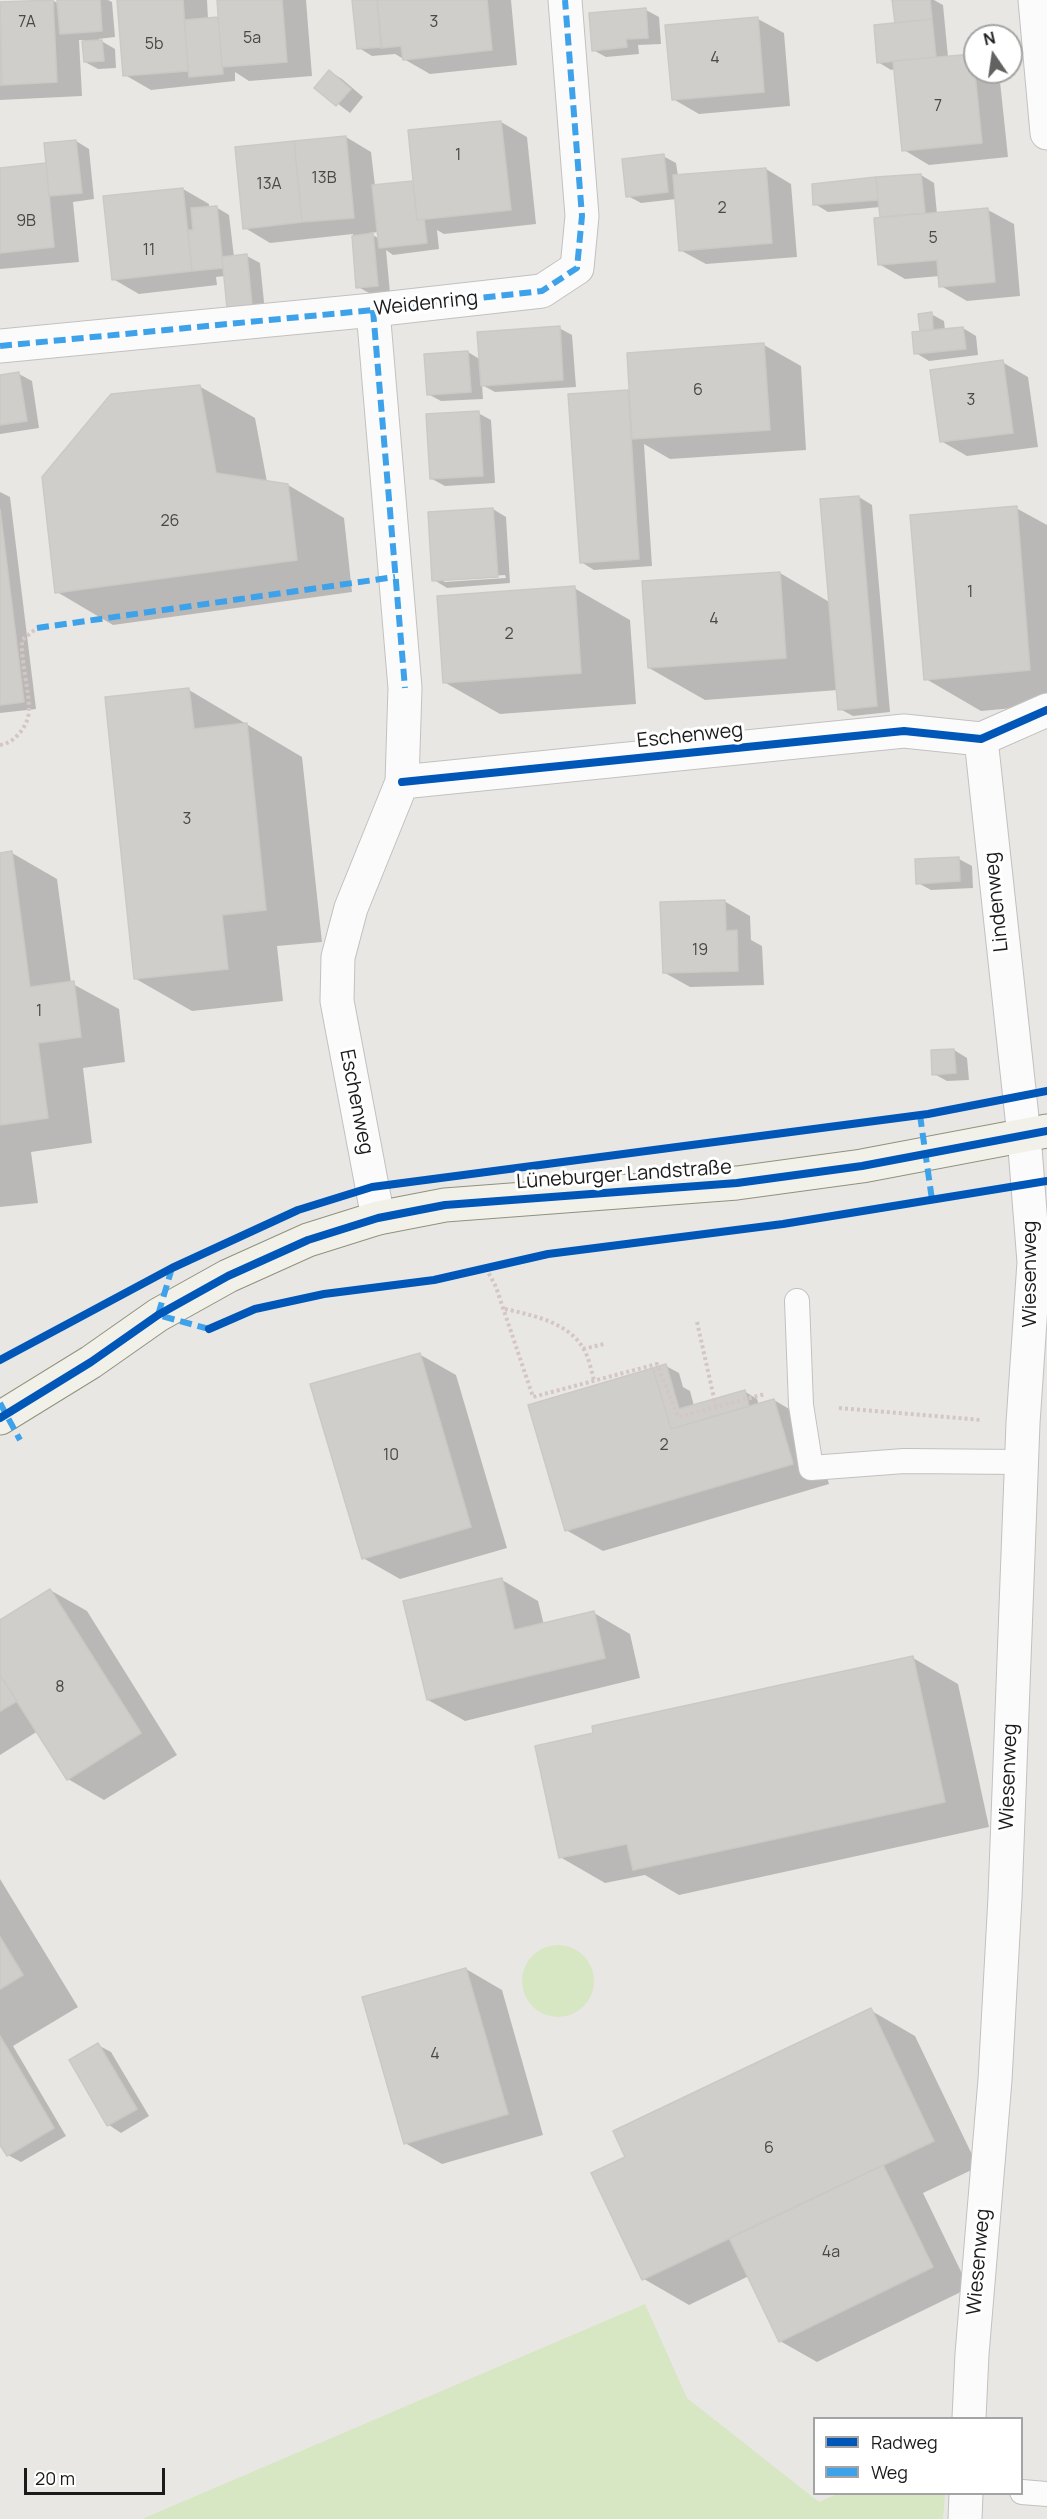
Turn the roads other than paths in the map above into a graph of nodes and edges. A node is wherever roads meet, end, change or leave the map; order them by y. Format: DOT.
graph roads {
  1 [pos="565,0"];
  2 [pos="1035,0"];
  3 [pos="1047,133"];
  4 [pos="373,310"];
  5 [pos="0,346"];
  6 [pos="1047,710"];
  7 [pos="981,739"];
  8 [pos="402,782"];
  9 [pos="1035,1133"];
  10 [pos="378,1218"];
  11 [pos="797,1301"];
  12 [pos="0,1418"];
  13 [pos="1022,1462"];
  14 [pos="969,2417"];
  15 [pos="1023,2492"];
  16 [pos="1047,2494"];
  17 [pos="966,2495"];
  18 [pos="965,2519"];
  1 -- 4 [label="street, Weidenring"];
  2 -- 3 [label="street"];
  4 -- 5 [label="street, Weidenring"];
  4 -- 8 [label="street, Eschenweg"];
  6 -- 7 [label="street"];
  7 -- 8 [label="street, Eschenweg"];
  7 -- 9 [label="street, Lindenweg"];
  8 -- 10 [label="street, Eschenweg"];
  9 -- 10 [label="main road, Lüneburger Landstraße"];
  9 -- 13 [label="street, Wiesenweg"];
  10 -- 12 [label="main road, Lüneburger Landstraße"];
  11 -- 13 [label="lane"];
  13 -- 14 [label="street, Wiesenweg"];
  15 -- 16 [label="lane"];
  17 -- 18 [label="street"];
}
